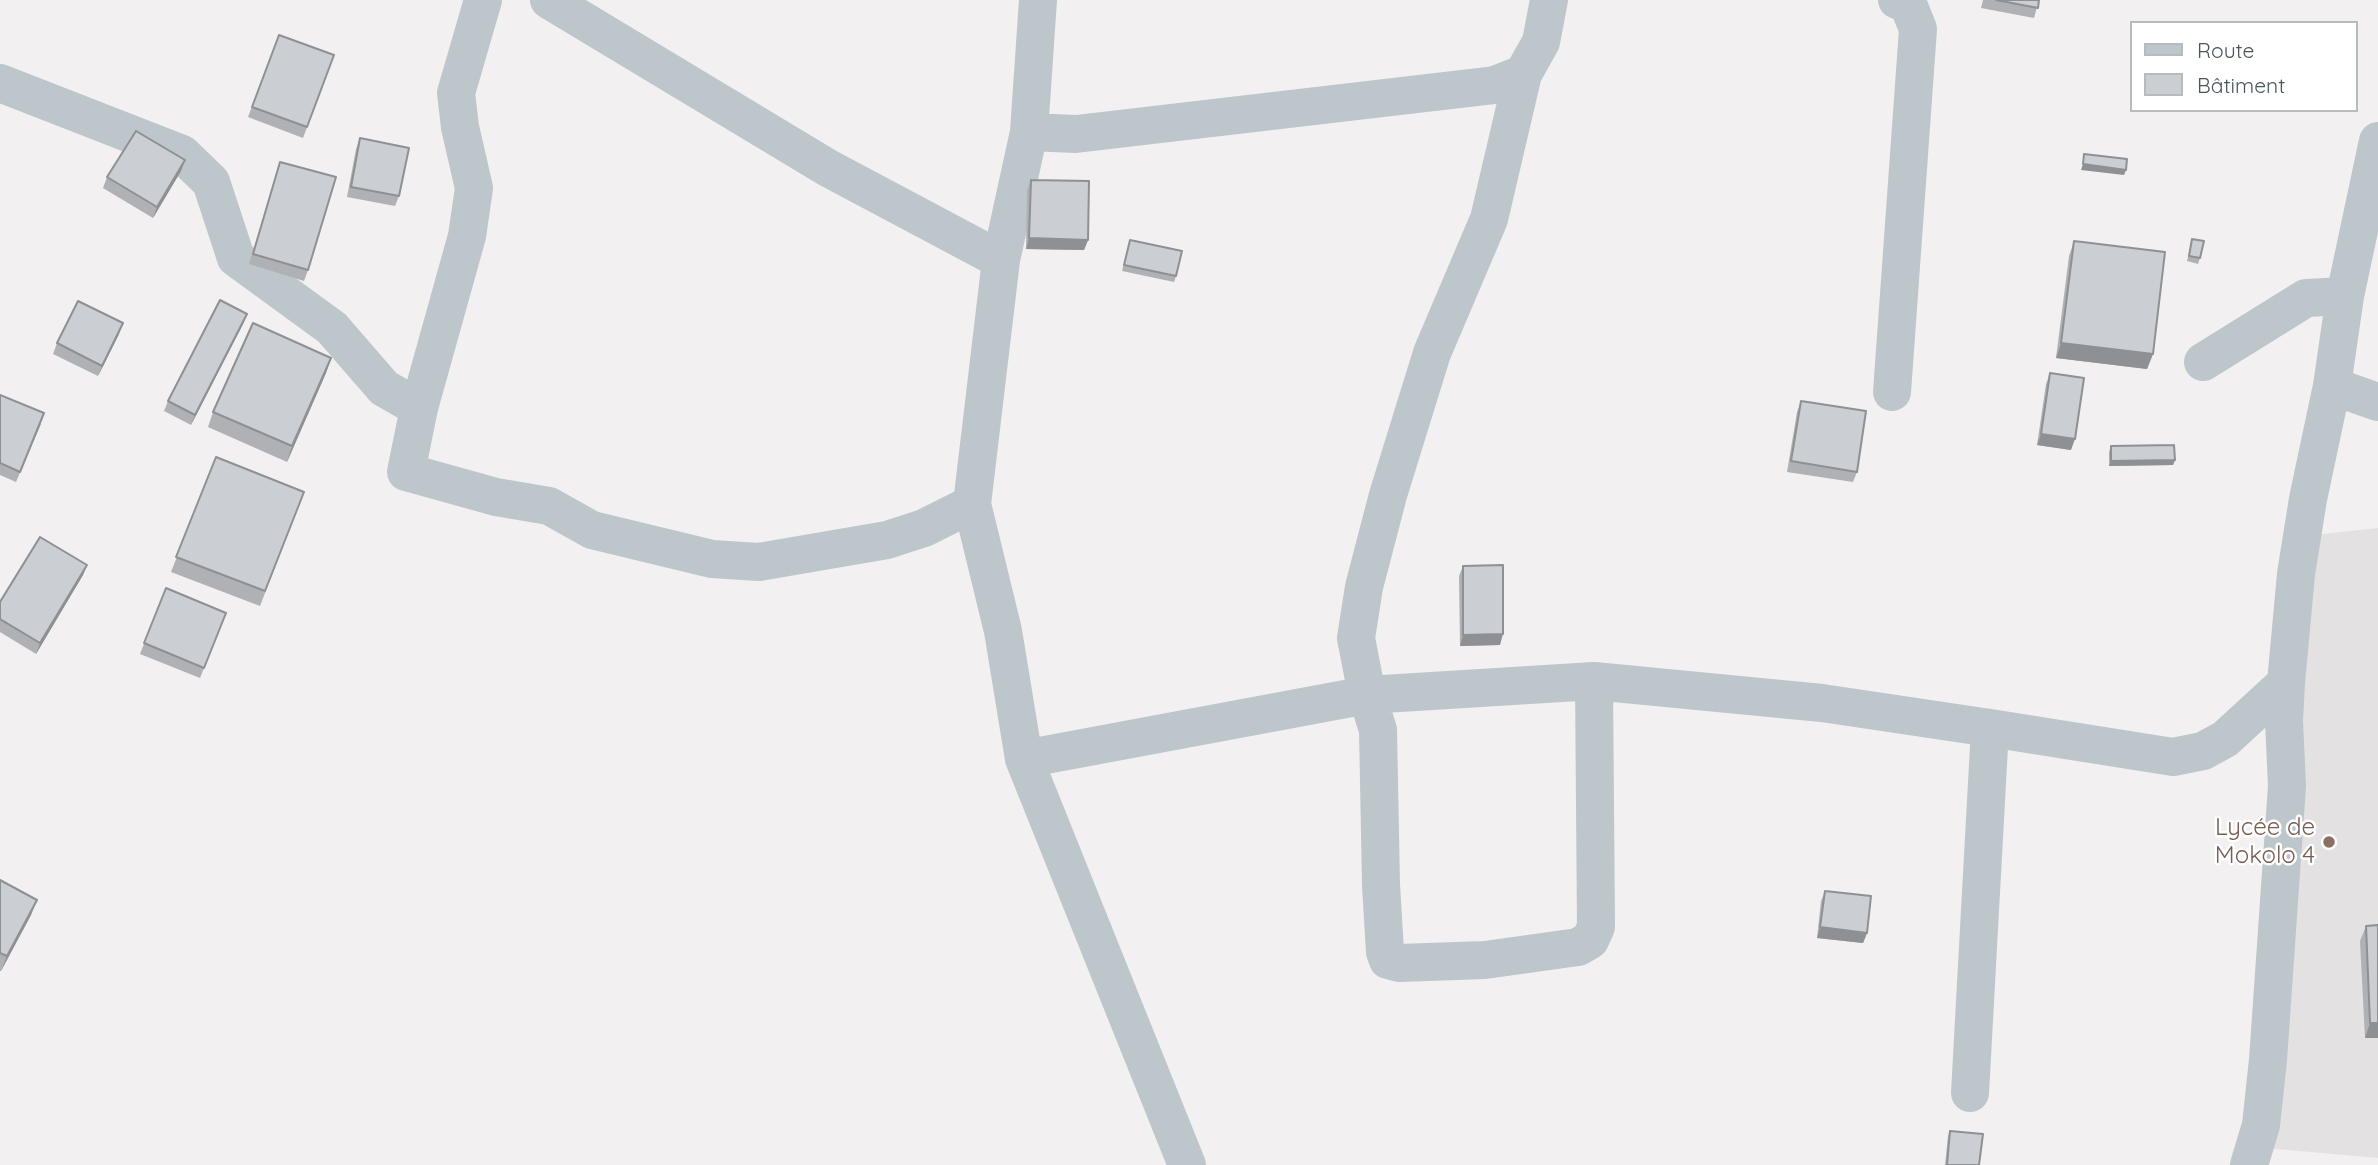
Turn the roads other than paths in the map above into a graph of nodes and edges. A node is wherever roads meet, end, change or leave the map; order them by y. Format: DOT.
graph roads {
  1 [pos="483,0"];
  2 [pos="548,0"];
  3 [pos="1038,0"];
  4 [pos="1549,0"];
  5 [pos="1897,0"];
  6 [pos="1523,74"];
  7 [pos="0,83"];
  8 [pos="1029,132"];
  9 [pos="2378,141"];
  10 [pos="1001,260"];
  11 [pos="2345,296"];
  12 [pos="2203,362"];
  13 [pos="2332,386"];
  14 [pos="1892,392"];
  15 [pos="2378,402"];
  16 [pos="419,408"];
  17 [pos="972,504"];
  18 [pos="1594,681"];
  19 [pos="2286,683"];
  20 [pos="1367,695"];
  21 [pos="1990,728"];
  22 [pos="1024,758"];
  23 [pos="1970,1093"];
  24 [pos="1187,1165"];
  25 [pos="2249,1165"];
  1 -- 16 [label="street"];
  2 -- 10 [label="street"];
  3 -- 8 [label="street"];
  4 -- 6 [label="street"];
  5 -- 14 [label="street"];
  6 -- 8 [label="street"];
  6 -- 20 [label="street"];
  7 -- 16 [label="street"];
  8 -- 10 [label="street"];
  9 -- 11 [label="street"];
  10 -- 17 [label="street"];
  11 -- 12 [label="street"];
  11 -- 13 [label="street"];
  13 -- 15 [label="street"];
  13 -- 19 [label="street"];
  16 -- 17 [label="street"];
  17 -- 22 [label="street"];
  18 -- 20 [label="street"];
  18 -- 20 [label="street"];
  18 -- 21 [label="street"];
  19 -- 21 [label="street"];
  19 -- 25 [label="street"];
  20 -- 22 [label="street"];
  21 -- 23 [label="street"];
  22 -- 24 [label="street"];
}
